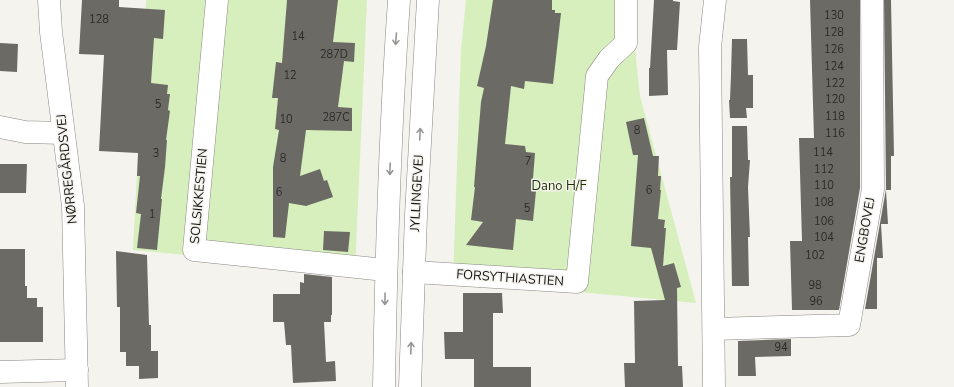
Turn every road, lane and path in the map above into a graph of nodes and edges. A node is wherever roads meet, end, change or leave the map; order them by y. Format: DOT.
graph roads {
  1 [pos="49,0"];
  2 [pos="217,0"];
  3 [pos="399,0"];
  4 [pos="428,0"];
  5 [pos="626,0"];
  6 [pos="715,0"];
  7 [pos="872,0"];
  8 [pos="0,127"];
  9 [pos="63,133"];
  10 [pos="386,270"];
  11 [pos="414,272"];
  12 [pos="714,329"];
  13 [pos="0,372"];
  14 [pos="77,379"];
  15 [pos="384,387"];
  16 [pos="410,387"];
  17 [pos="714,387"];
  1 -- 9 [label="street, NØRREGÅRDSVEJ"];
  2 -- 10 [label="street, SOLSIKKESTIEN"];
  3 -- 10 [label="street, one-way"];
  11 -- 4 [label="street, JYLLINGEVEJ, one-way"];
  5 -- 11 [label="street, FORSYTHIASTIEN"];
  6 -- 12 [label="street"];
  7 -- 12 [label="street, ENGBOVEJ"];
  8 -- 9 [label="street"];
  9 -- 14 [label="street, NØRREGÅRDSVEJ"];
  10 -- 15 [label="street, one-way"];
  16 -- 11 [label="street, JYLLINGEVEJ, one-way"];
  12 -- 17 [label="street"];
  13 -- 14 [label="street"];
}
